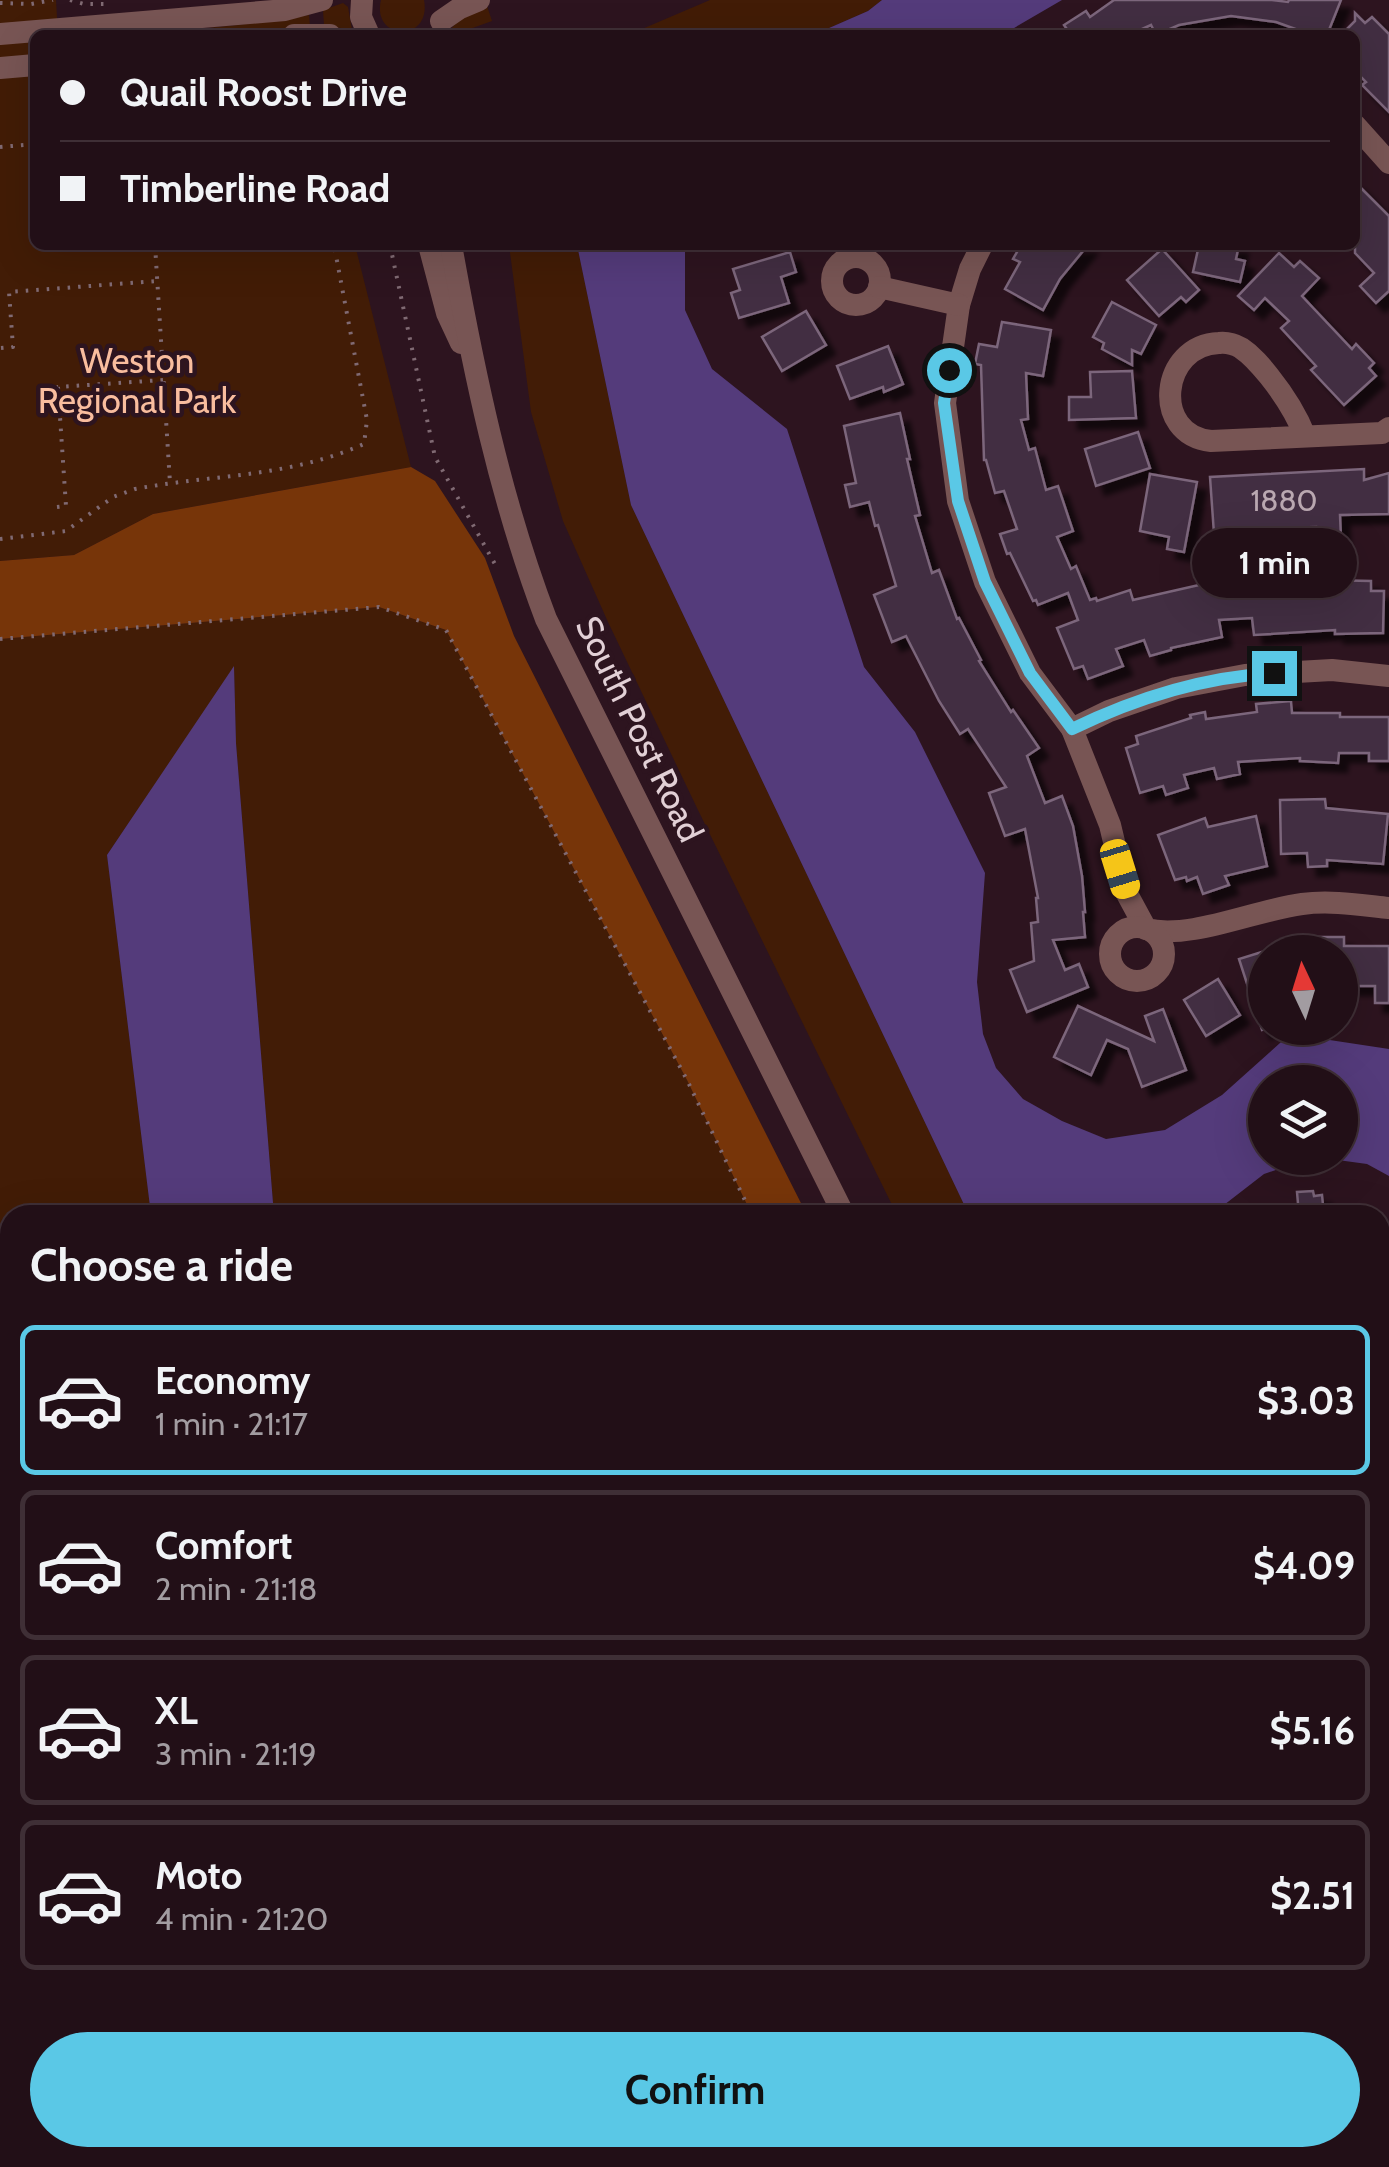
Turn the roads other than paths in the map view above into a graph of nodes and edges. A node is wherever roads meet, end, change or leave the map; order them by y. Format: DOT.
graph roads {
  1 [pos="322,0"];
  2 [pos="362,0"];
  3 [pos="480,0"];
  4 [pos="438,19"];
  5 [pos="108,30"];
  6 [pos="366,30"];
  7 [pos="30,33"];
  8 [pos="0,34"];
  9 [pos="30,65"];
  10 [pos="0,68"];
  11 [pos="1360,131"];
  12 [pos="1389,163"];
  13 [pos="430,250"];
  14 [pos="453,250"];
  15 [pos="980,250"];
  16 [pos="879,287"];
  17 [pos="959,305"];
  18 [pos="473,369"];
  19 [pos="1389,428"];
  20 [pos="1305,436"];
  21 [pos="1389,676"];
  22 [pos="1072,729"];
  23 [pos="1389,908"];
  24 [pos="839,1205"];
  1 -- 5 [label="street"];
  2 -- 6 [label="street"];
  3 -- 4 [label="street"];
  7 -- 8 [label="street"];
  9 -- 10 [label="street"];
  11 -- 12 [label="street"];
  13 -- 18 [label="street"];
  14 -- 18 [label="street, South Post Road"];
  15 -- 17 [label="street"];
  16 -- 17 [label="street"];
  17 -- 22 [label="street"];
  18 -- 24 [label="street, South Post Road"];
  19 -- 20 [label="street"];
  20 -- 20 [label="street"];
  21 -- 22 [label="street"];
  22 -- 23 [label="street"];
}
